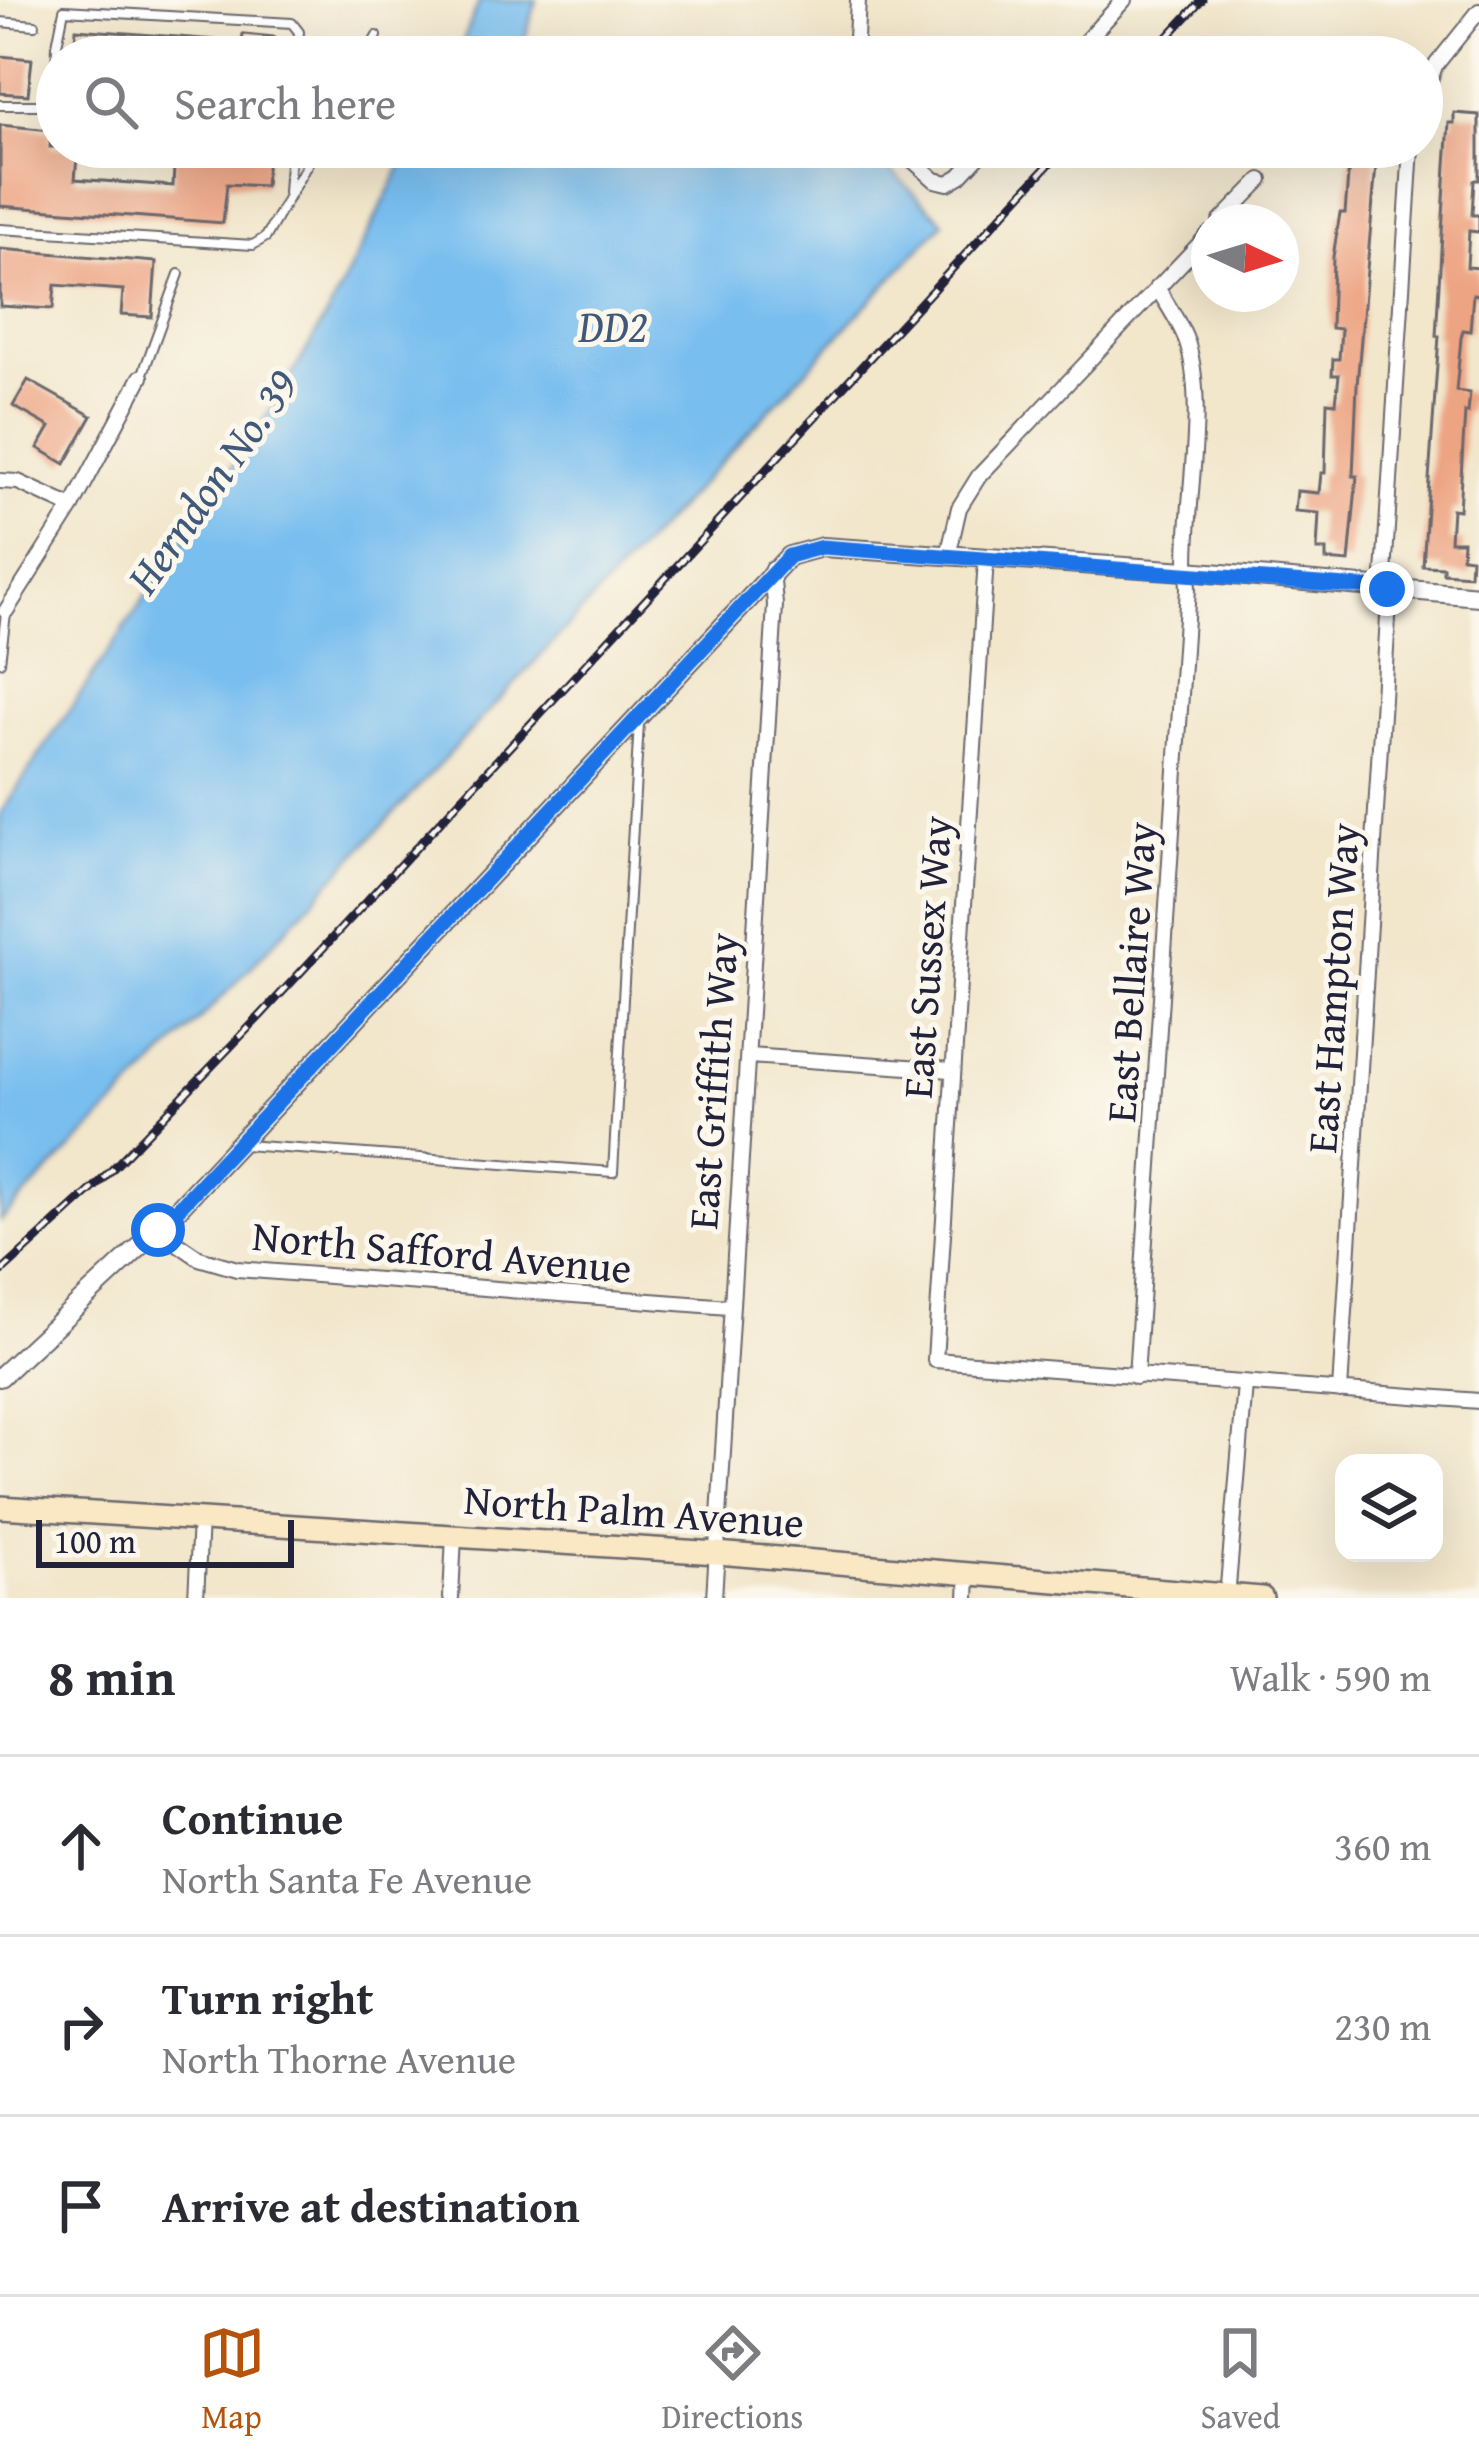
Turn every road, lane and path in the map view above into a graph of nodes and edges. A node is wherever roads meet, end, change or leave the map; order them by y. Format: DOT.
graph roads {
  1 [pos="858,0"];
  2 [pos="1124,0"];
  3 [pos="1479,11"];
  4 [pos="0,22"];
  5 [pos="34,25"];
  6 [pos="59,36"];
  7 [pos="299,36"];
  8 [pos="856,36"];
  9 [pos="1091,36"];
  10 [pos="1443,55"];
  11 [pos="0,105"];
  12 [pos="36,105"];
  13 [pos="289,168"];
  14 [pos="305,168"];
  15 [pos="921,168"];
  16 [pos="968,168"];
  17 [pos="1411,168"];
  18 [pos="1261,180"];
  19 [pos="287,201"];
  20 [pos="1238,204"];
  21 [pos="0,229"];
  22 [pos="1191,252"];
  23 [pos="179,274"];
  24 [pos="1157,287"];
  25 [pos="141,377"];
  26 [pos="0,481"];
  27 [pos="72,507"];
  28 [pos="948,556"];
  29 [pos="986,559"];
  30 [pos="772,569"];
  31 [pos="1187,571"];
  32 [pos="1387,589"];
  33 [pos="1479,596"];
  34 [pos="6,611"];
  35 [pos="0,662"];
  36 [pos="639,715"];
  37 [pos="748,1056"];
  38 [pos="951,1070"];
  39 [pos="237,1145"];
  40 [pos="158,1230"];
  41 [pos="729,1306"];
  42 [pos="0,1377"];
  43 [pos="1136,1377"];
  44 [pos="1245,1385"];
  45 [pos="1340,1391"];
  46 [pos="1479,1401"];
  47 [pos="0,1507"];
  48 [pos="200,1520"];
  49 [pos="454,1535"];
  50 [pos="717,1553"];
  51 [pos="967,1587"];
  52 [pos="1227,1597"];
  53 [pos="196,1598"];
  54 [pos="451,1598"];
  55 [pos="714,1598"];
  56 [pos="1262,1598"];
  1 -- 8 [label="street"];
  2 -- 9 [label="street"];
  3 -- 10 [label="street"];
  4 -- 5 [label="lane"];
  6 -- 7 [label="lane"];
  11 -- 12 [label="lane"];
  13 -- 19 [label="lane"];
  14 -- 19 [label="lane"];
  15 -- 16 [label="street"];
  17 -- 32 [label="street, East Hampton Way"];
  18 -- 20 [label="street"];
  19 -- 21 [label="lane"];
  22 -- 24 [label="street"];
  23 -- 25 [label="lane"];
  24 -- 28 [label="street"];
  24 -- 31 [label="street, East Bellaire Way"];
  25 -- 27 [label="street"];
  26 -- 27 [label="street"];
  27 -- 34 [label="street"];
  28 -- 29 [label="street"];
  28 -- 30 [label="street"];
  29 -- 31 [label="street"];
  29 -- 38 [label="street, East Sussex Way"];
  30 -- 36 [label="street"];
  30 -- 37 [label="street, East Griffith Way"];
  31 -- 32 [label="street"];
  31 -- 43 [label="street, East Bellaire Way"];
  32 -- 33 [label="street"];
  32 -- 45 [label="street, East Hampton Way"];
  34 -- 35 [label="lane"];
  36 -- 39 [label="street"];
  36 -- 39 [label="lane"];
  37 -- 38 [label="street"];
  37 -- 41 [label="street, East Griffith Way"];
  38 -- 43 [label="street, East Sussex Way"];
  39 -- 40 [label="street"];
  40 -- 41 [label="street, North Safford Avenue"];
  40 -- 42 [label="street"];
  41 -- 50 [label="street, East Griffith Way"];
  43 -- 44 [label="street"];
  44 -- 45 [label="street"];
  44 -- 52 [label="street"];
  45 -- 46 [label="street"];
  47 -- 48 [label="main road, North Palm Avenue"];
  48 -- 49 [label="main road, North Palm Avenue"];
  48 -- 53 [label="street"];
  49 -- 50 [label="main road, North Palm Avenue"];
  49 -- 54 [label="street"];
  50 -- 51 [label="main road, North Palm Avenue"];
  50 -- 55 [label="street, East Griffith Way"];
  51 -- 52 [label="main road, North Palm Avenue"];
  52 -- 56 [label="main road, North Palm Avenue"];
}
